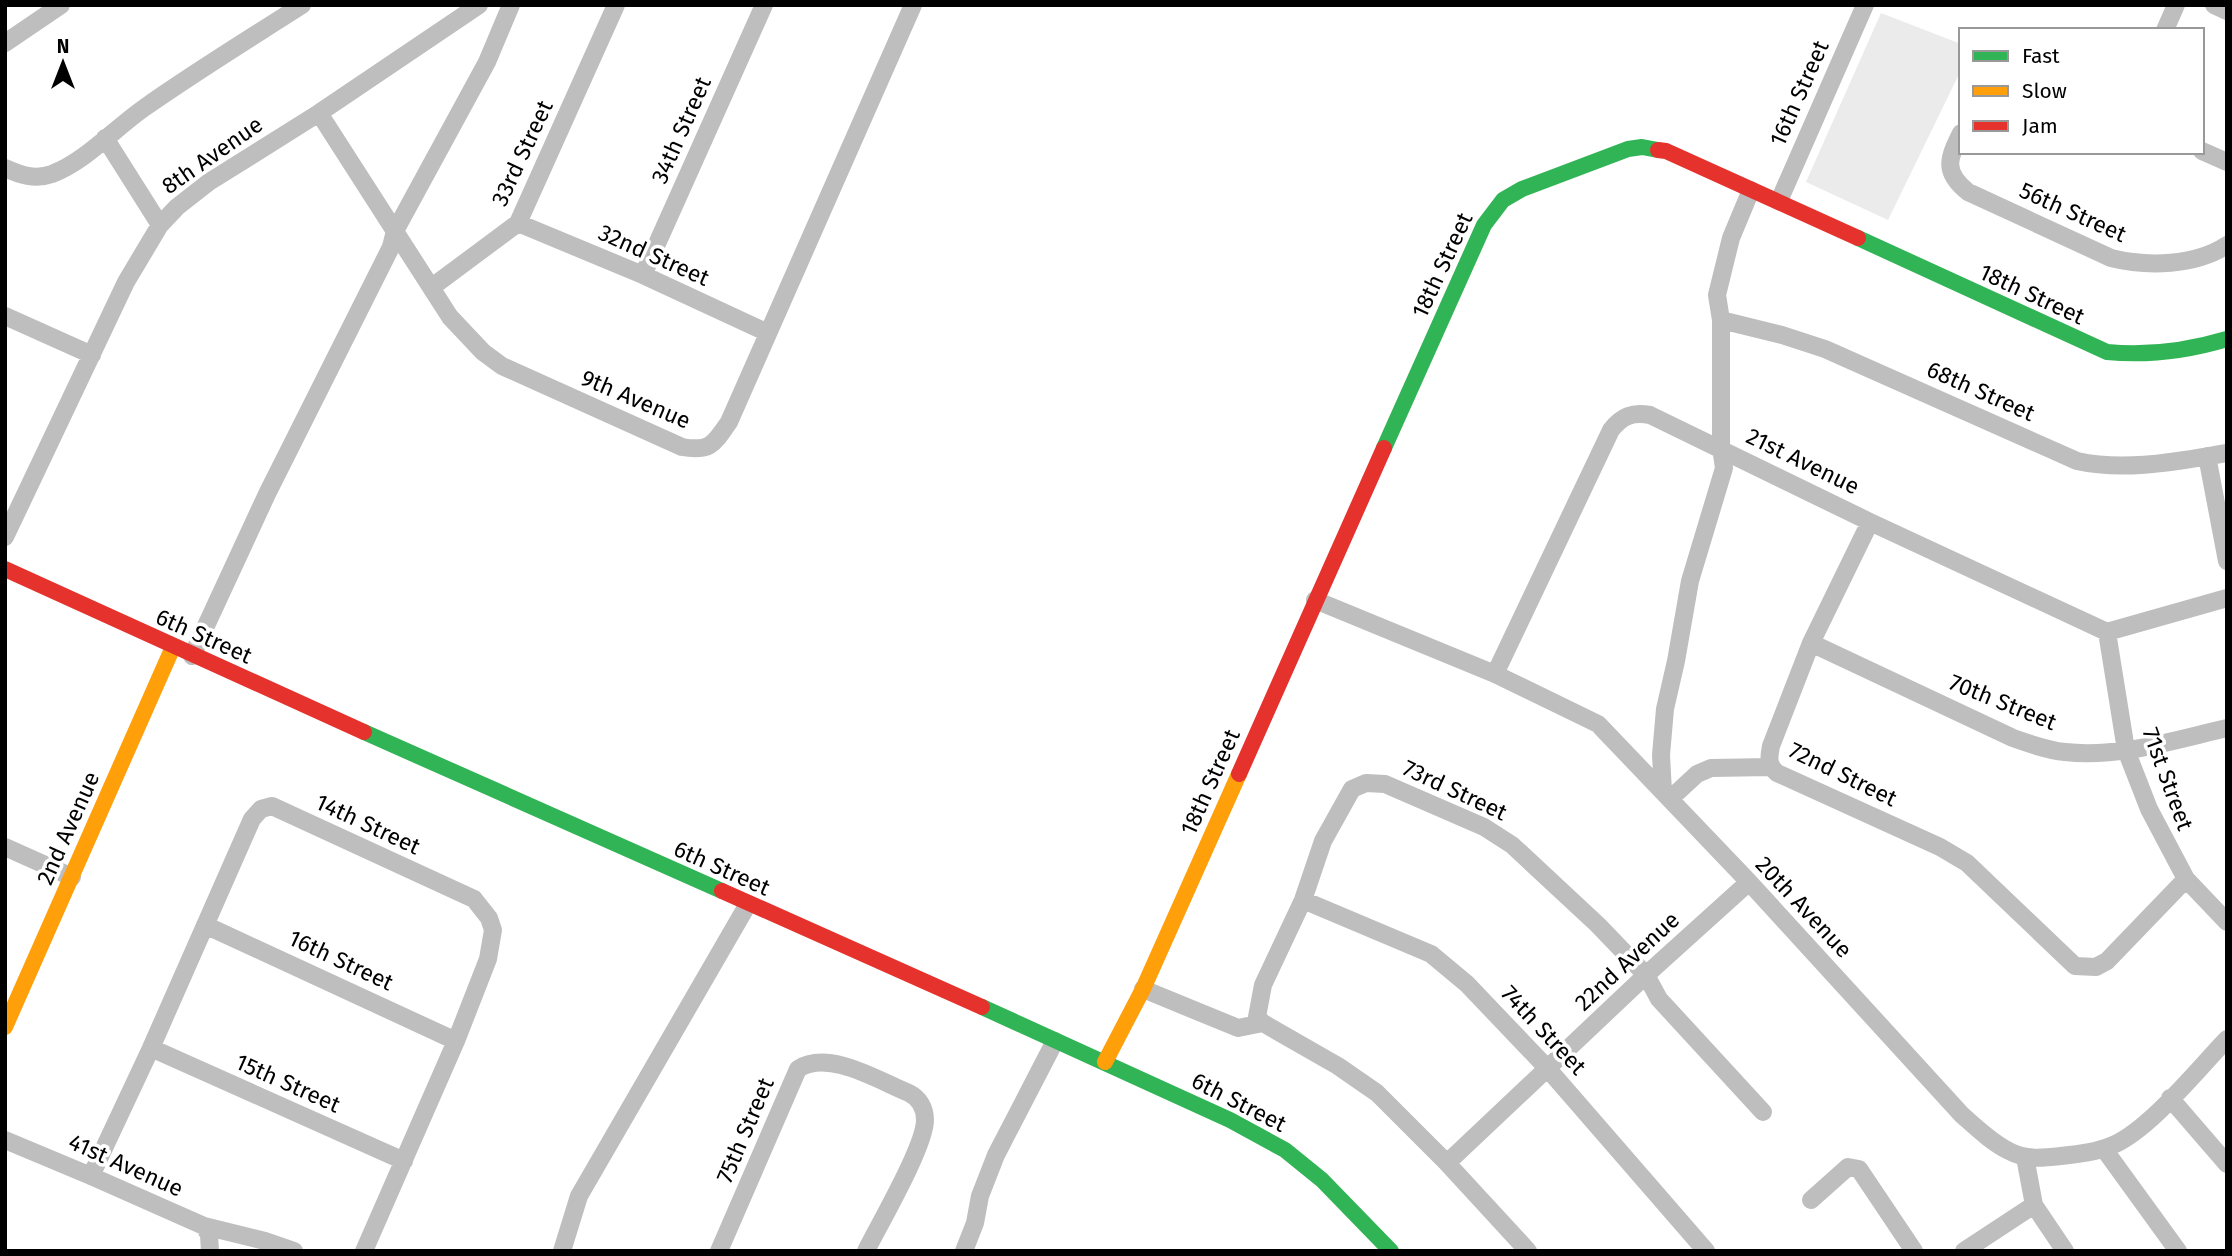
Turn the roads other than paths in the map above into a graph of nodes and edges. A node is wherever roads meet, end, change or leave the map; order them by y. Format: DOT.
graph roads {
  1 [pos="61,5"];
  2 [pos="302,5"];
  3 [pos="480,5"];
  4 [pos="511,5"];
  5 [pos="616,5"];
  6 [pos="764,5"];
  7 [pos="913,5"];
  8 [pos="1865,5"];
  9 [pos="2176,5"];
  10 [pos="2214,5"];
  11 [pos="2227,11"];
  12 [pos="2166,28"];
  13 [pos="5,43"];
  14 [pos="319,113"];
  15 [pos="105,138"];
  16 [pos="1959,138"];
  17 [pos="2204,152"];
  18 [pos="2227,162"];
  19 [pos="5,168"];
  20 [pos="1751,190"];
  21 [pos="1779,201"];
  22 [pos="518,223"];
  23 [pos="160,225"];
  24 [pos="395,231"];
  25 [pos="2227,245"];
  26 [pos="643,275"];
  27 [pos="432,288"];
  28 [pos="5,316"];
  29 [pos="1721,320"];
  30 [pos="768,333"];
  31 [pos="2227,339"];
  32 [pos="92,355"];
  33 [pos="1721,448"];
  34 [pos="2227,453"];
  35 [pos="2207,456"];
  36 [pos="1870,522"];
  37 [pos="5,537"];
  38 [pos="2227,561"];
  39 [pos="5,569"];
  40 [pos="2227,598"];
  41 [pos="1315,600"];
  42 [pos="2107,632"];
  43 [pos="1811,643"];
  44 [pos="173,647"];
  45 [pos="192,656"];
  46 [pos="1495,674"];
  47 [pos="2227,729"];
  48 [pos="2126,750"];
  49 [pos="1771,768"];
  50 [pos="1666,796"];
  51 [pos="5,847"];
  52 [pos="72,877"];
  53 [pos="2186,879"];
  54 [pos="1749,882"];
  55 [pos="1303,900"];
  56 [pos="748,904"];
  57 [pos="2227,922"];
  58 [pos="205,925"];
  59 [pos="1646,975"];
  60 [pos="1143,989"];
  61 [pos="1263,1023"];
  62 [pos="5,1027"];
  63 [pos="2227,1039"];
  64 [pos="456,1041"];
  65 [pos="1055,1041"];
  66 [pos="151,1048"];
  67 [pos="1105,1062"];
  68 [pos="1548,1069"];
  69 [pos="2171,1098"];
  70 [pos="1763,1112"];
  71 [pos="5,1140"];
  72 [pos="2104,1149"];
  73 [pos="2025,1157"];
  74 [pos="404,1161"];
  75 [pos="1447,1163"];
  76 [pos="2227,1164"];
  77 [pos="91,1176"];
  78 [pos="1811,1200"];
  79 [pos="2034,1205"];
  80 [pos="204,1226"];
  81 [pos="210,1251"];
  82 [pos="294,1251"];
  83 [pos="364,1251"];
  84 [pos="562,1251"];
  85 [pos="719,1251"];
  86 [pos="866,1251"];
  87 [pos="964,1251"];
  88 [pos="1391,1251"];
  89 [pos="1528,1251"];
  90 [pos="1706,1251"];
  91 [pos="1914,1251"];
  92 [pos="1964,1251"];
  93 [pos="2065,1251"];
  94 [pos="2178,1251"];
  1 -- 13 [label="street"];
  2 -- 15 [label="street"];
  3 -- 14 [label="street, 8th Avenue"];
  4 -- 24 [label="street"];
  5 -- 22 [label="street, 33rd Street"];
  6 -- 26 [label="street, 34th Street"];
  7 -- 30 [label="street, 9th Avenue"];
  8 -- 21 [label="street, 16th Street"];
  9 -- 12 [label="street"];
  10 -- 11 [label="street"];
  14 -- 23 [label="street, 8th Avenue"];
  14 -- 24 [label="street, 9th Avenue"];
  15 -- 19 [label="street"];
  15 -- 23 [label="street"];
  16 -- 25 [label="street, 56th Street"];
  17 -- 18 [label="street"];
  20 -- 21 [label="street, 18th Street"];
  20 -- 29 [label="street"];
  20 -- 41 [label="street, 18th Street"];
  21 -- 31 [label="street, 18th Street"];
  22 -- 26 [label="street, 32nd Street"];
  22 -- 27 [label="street, 33rd Street"];
  23 -- 32 [label="street, 8th Avenue"];
  24 -- 27 [label="street, 9th Avenue"];
  24 -- 45 [label="street"];
  26 -- 30 [label="street, 32nd Street"];
  27 -- 30 [label="street, 9th Avenue"];
  28 -- 32 [label="street"];
  29 -- 33 [label="street"];
  29 -- 35 [label="street, 68th Street"];
  32 -- 37 [label="street, 8th Avenue"];
  33 -- 36 [label="street, 21st Avenue"];
  33 -- 46 [label="street, 21st Avenue"];
  33 -- 50 [label="street"];
  34 -- 35 [label="street, 68th Street"];
  35 -- 38 [label="street"];
  36 -- 42 [label="street, 21st Avenue"];
  36 -- 43 [label="street, 72nd Street"];
  39 -- 44 [label="street, 6th Street"];
  40 -- 42 [label="street"];
  41 -- 46 [label="street, 20th Avenue"];
  41 -- 60 [label="street, 18th Street"];
  42 -- 48 [label="street, 71st Street"];
  43 -- 48 [label="street, 70th Street"];
  43 -- 49 [label="street, 72nd Street"];
  44 -- 45 [label="street, 6th Street"];
  44 -- 52 [label="street, 2nd Avenue"];
  45 -- 56 [label="street, 6th Street"];
  46 -- 50 [label="street, 20th Avenue"];
  47 -- 48 [label="street, 70th Street"];
  48 -- 53 [label="street, 71st Street"];
  49 -- 50 [label="street"];
  49 -- 53 [label="street, 72nd Street"];
  50 -- 54 [label="street, 20th Avenue"];
  51 -- 52 [label="street"];
  52 -- 62 [label="street, 2nd Avenue"];
  53 -- 57 [label="street, 71st Street"];
  54 -- 59 [label="street, 22nd Avenue"];
  54 -- 73 [label="street, 20th Avenue"];
  55 -- 59 [label="street, 73rd Street"];
  55 -- 61 [label="street, 73rd Street"];
  55 -- 68 [label="street, 74th Street"];
  56 -- 65 [label="street, 6th Street"];
  56 -- 84 [label="street"];
  58 -- 64 [label="street, 16th Street"];
  58 -- 64 [label="street, 14th Street"];
  58 -- 66 [label="street, 14th Street"];
  59 -- 68 [label="street, 22nd Avenue"];
  59 -- 70 [label="street, 73rd Street"];
  60 -- 61 [label="street"];
  60 -- 67 [label="street, 18th Street"];
  61 -- 75 [label="street"];
  63 -- 69 [label="street"];
  64 -- 74 [label="street, 14th Street"];
  65 -- 67 [label="street, 6th Street"];
  65 -- 87 [label="street"];
  66 -- 74 [label="street, 15th Street"];
  66 -- 77 [label="street, 14th Street"];
  67 -- 88 [label="street, 6th Street"];
  68 -- 75 [label="street, 22nd Avenue"];
  68 -- 90 [label="street, 74th Street"];
  69 -- 72 [label="street"];
  69 -- 76 [label="street"];
  71 -- 77 [label="street, 41st Avenue"];
  72 -- 73 [label="street"];
  72 -- 94 [label="street"];
  73 -- 79 [label="street"];
  74 -- 83 [label="street, 14th Street"];
  75 -- 89 [label="street"];
  77 -- 80 [label="street, 41st Avenue"];
  78 -- 91 [label="street"];
  79 -- 92 [label="street"];
  79 -- 93 [label="street"];
  80 -- 81 [label="street"];
  80 -- 82 [label="street, 41st Avenue"];
  85 -- 86 [label="street, 75th Street"];
}
